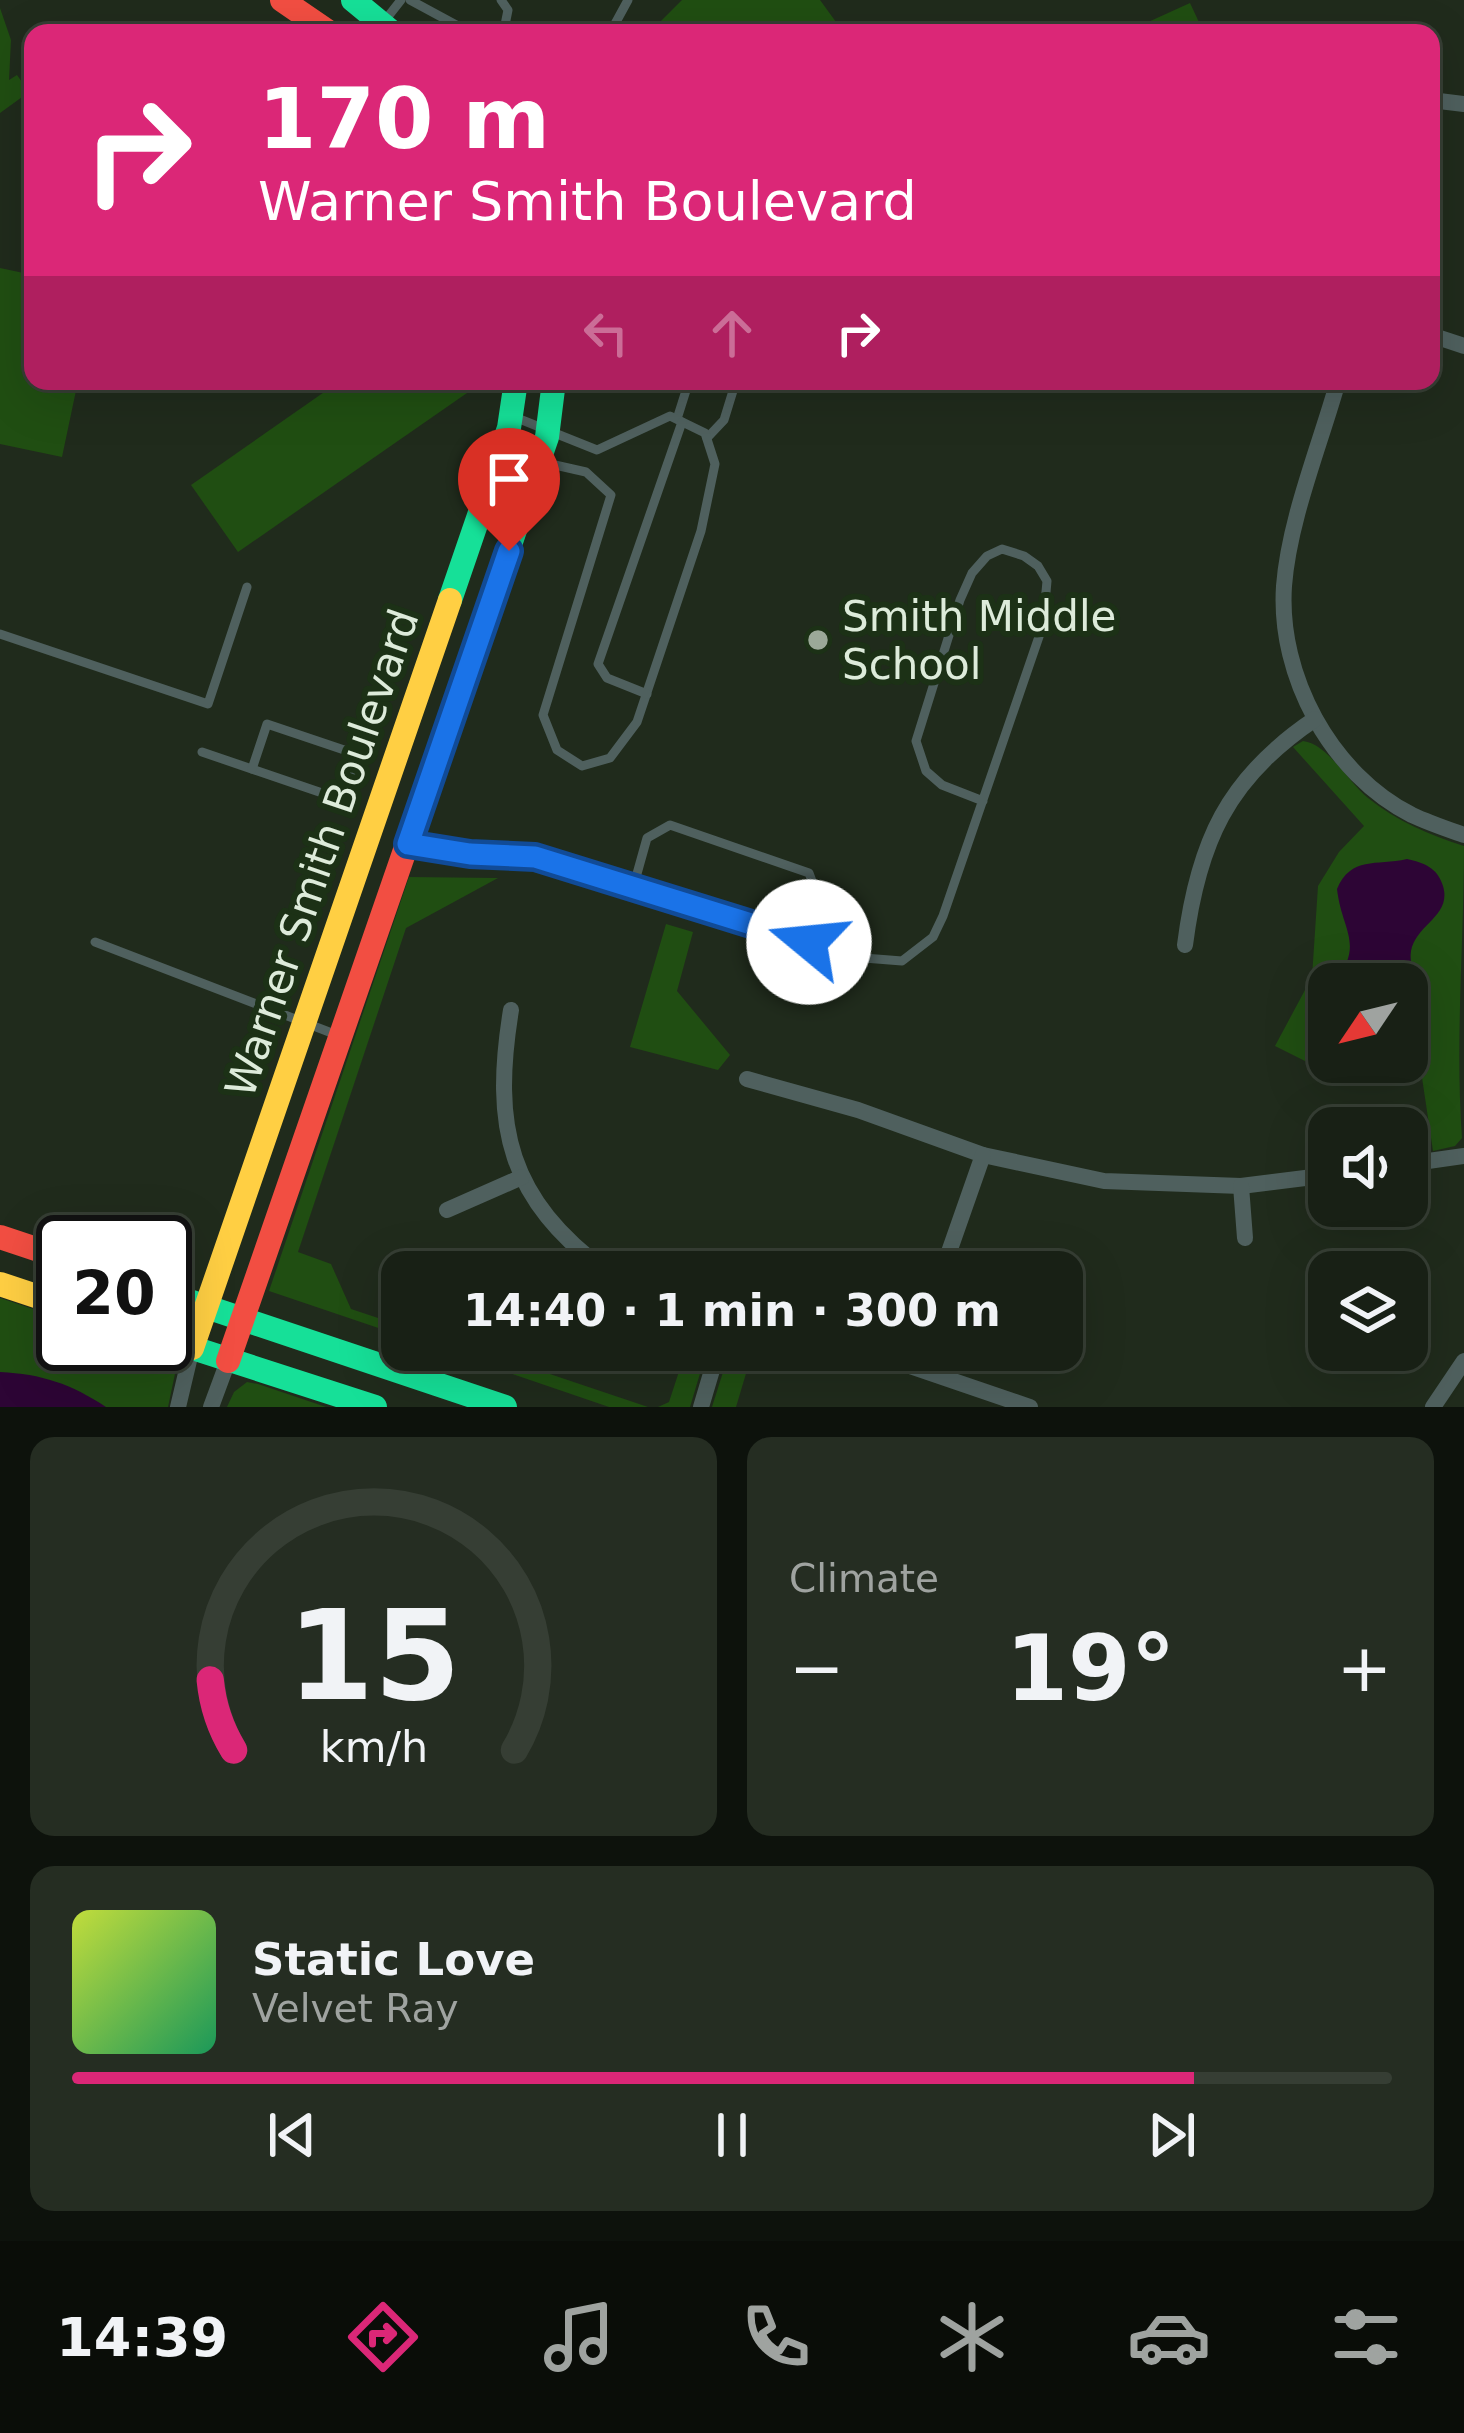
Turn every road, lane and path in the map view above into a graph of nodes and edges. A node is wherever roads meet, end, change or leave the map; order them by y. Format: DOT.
graph roads {
  1 [pos="282,0"];
  2 [pos="353,0"];
  3 [pos="410,0"];
  4 [pos="317,24"];
  5 [pos="377,24"];
  6 [pos="454,24"];
  7 [pos="515,390"];
  8 [pos="553,390"];
  9 [pos="687,390"];
  10 [pos="733,390"];
  11 [pos="1335,390"];
  12 [pos="512,416"];
  13 [pos="680,421"];
  14 [pos="548,428"];
  15 [pos="707,439"];
  16 [pos="500,453"];
  17 [pos="540,459"];
  18 [pos="247,587"];
  19 [pos="0,634"];
  20 [pos="398,638"];
  21 [pos="647,694"];
  22 [pos="1315,719"];
  23 [pos="202,752"];
  24 [pos="359,755"];
  25 [pos="252,769"];
  26 [pos="983,801"];
  27 [pos="1464,835"];
  28 [pos="408,844"];
  29 [pos="633,887"];
  30 [pos="95,942"];
  31 [pos="809,942"];
  32 [pos="1185,945"];
  33 [pos="512,1010"];
  34 [pos="304,1024"];
  35 [pos="342,1037"];
  36 [pos="748,1079"];
  37 [pos="983,1154"];
  38 [pos="1464,1156"];
  39 [pos="1428,1161"];
  40 [pos="522,1177"];
  41 [pos="1308,1178"];
  42 [pos="1241,1186"];
  43 [pos="447,1210"];
  44 [pos="0,1237"];
  45 [pos="1245,1238"];
  46 [pos="36,1249"];
  47 [pos="580,1251"];
  48 [pos="949,1251"];
  49 [pos="0,1284"];
  50 [pos="36,1296"];
  51 [pos="192,1302"];
  52 [pos="207,1307"];
  53 [pos="245,1319"];
  54 [pos="192,1348"];
  55 [pos="228,1361"];
  56 [pos="1464,1361"];
  57 [pos="187,1371"];
  58 [pos="712,1371"];
  59 [pos="943,1371"];
  60 [pos="178,1407"];
  61 [pos="211,1407"];
  62 [pos="375,1407"];
  63 [pos="505,1407"];
  64 [pos="701,1407"];
  65 [pos="1030,1407"];
  66 [pos="1432,1407"];
  1 -- 4 [label="street"];
  2 -- 5 [label="street"];
  3 -- 6 [label="lane"];
  7 -- 12 [label="street, Warner Smith Boulevard"];
  8 -- 14 [label="street, Warner Smith Boulevard"];
  9 -- 13 [label="lane"];
  10 -- 15 [label="lane"];
  11 -- 22 [label="street"];
  12 -- 14 [label="lane"];
  12 -- 16 [label="street, Warner Smith Boulevard"];
  13 -- 14 [label="lane"];
  13 -- 15 [label="lane"];
  13 -- 21 [label="lane"];
  14 -- 17 [label="street, Warner Smith Boulevard"];
  15 -- 21 [label="lane"];
  16 -- 17 [label="lane"];
  16 -- 34 [label="street, Warner Smith Boulevard"];
  17 -- 21 [label="lane"];
  17 -- 28 [label="street, Warner Smith Boulevard"];
  18 -- 19 [label="lane"];
  20 -- 24 [label="lane"];
  22 -- 27 [label="street"];
  22 -- 32 [label="street"];
  23 -- 25 [label="lane"];
  24 -- 25 [label="lane"];
  24 -- 25 [label="lane"];
  26 -- 26 [label="lane"];
  26 -- 31 [label="lane"];
  28 -- 29 [label="lane"];
  28 -- 35 [label="street, Warner Smith Boulevard"];
  29 -- 31 [label="lane"];
  29 -- 31 [label="lane"];
  30 -- 34 [label="lane"];
  33 -- 40 [label="street"];
  34 -- 35 [label="lane"];
  34 -- 52 [label="street, Warner Smith Boulevard"];
  35 -- 53 [label="street, Warner Smith Boulevard"];
  36 -- 37 [label="street"];
  37 -- 42 [label="street"];
  37 -- 48 [label="street"];
  38 -- 39 [label="street"];
  40 -- 43 [label="street"];
  40 -- 47 [label="street"];
  41 -- 42 [label="street"];
  42 -- 45 [label="street"];
  44 -- 46 [label="street"];
  49 -- 50 [label="street"];
  51 -- 52 [label="street"];
  52 -- 53 [label="street"];
  52 -- 54 [label="street, Warner Smith Boulevard"];
  53 -- 55 [label="street, Warner Smith Boulevard"];
  53 -- 63 [label="street"];
  54 -- 55 [label="street"];
  55 -- 61 [label="street"];
  55 -- 62 [label="street"];
  56 -- 66 [label="street"];
  57 -- 60 [label="street"];
  58 -- 64 [label="street"];
  59 -- 65 [label="street"];
}
